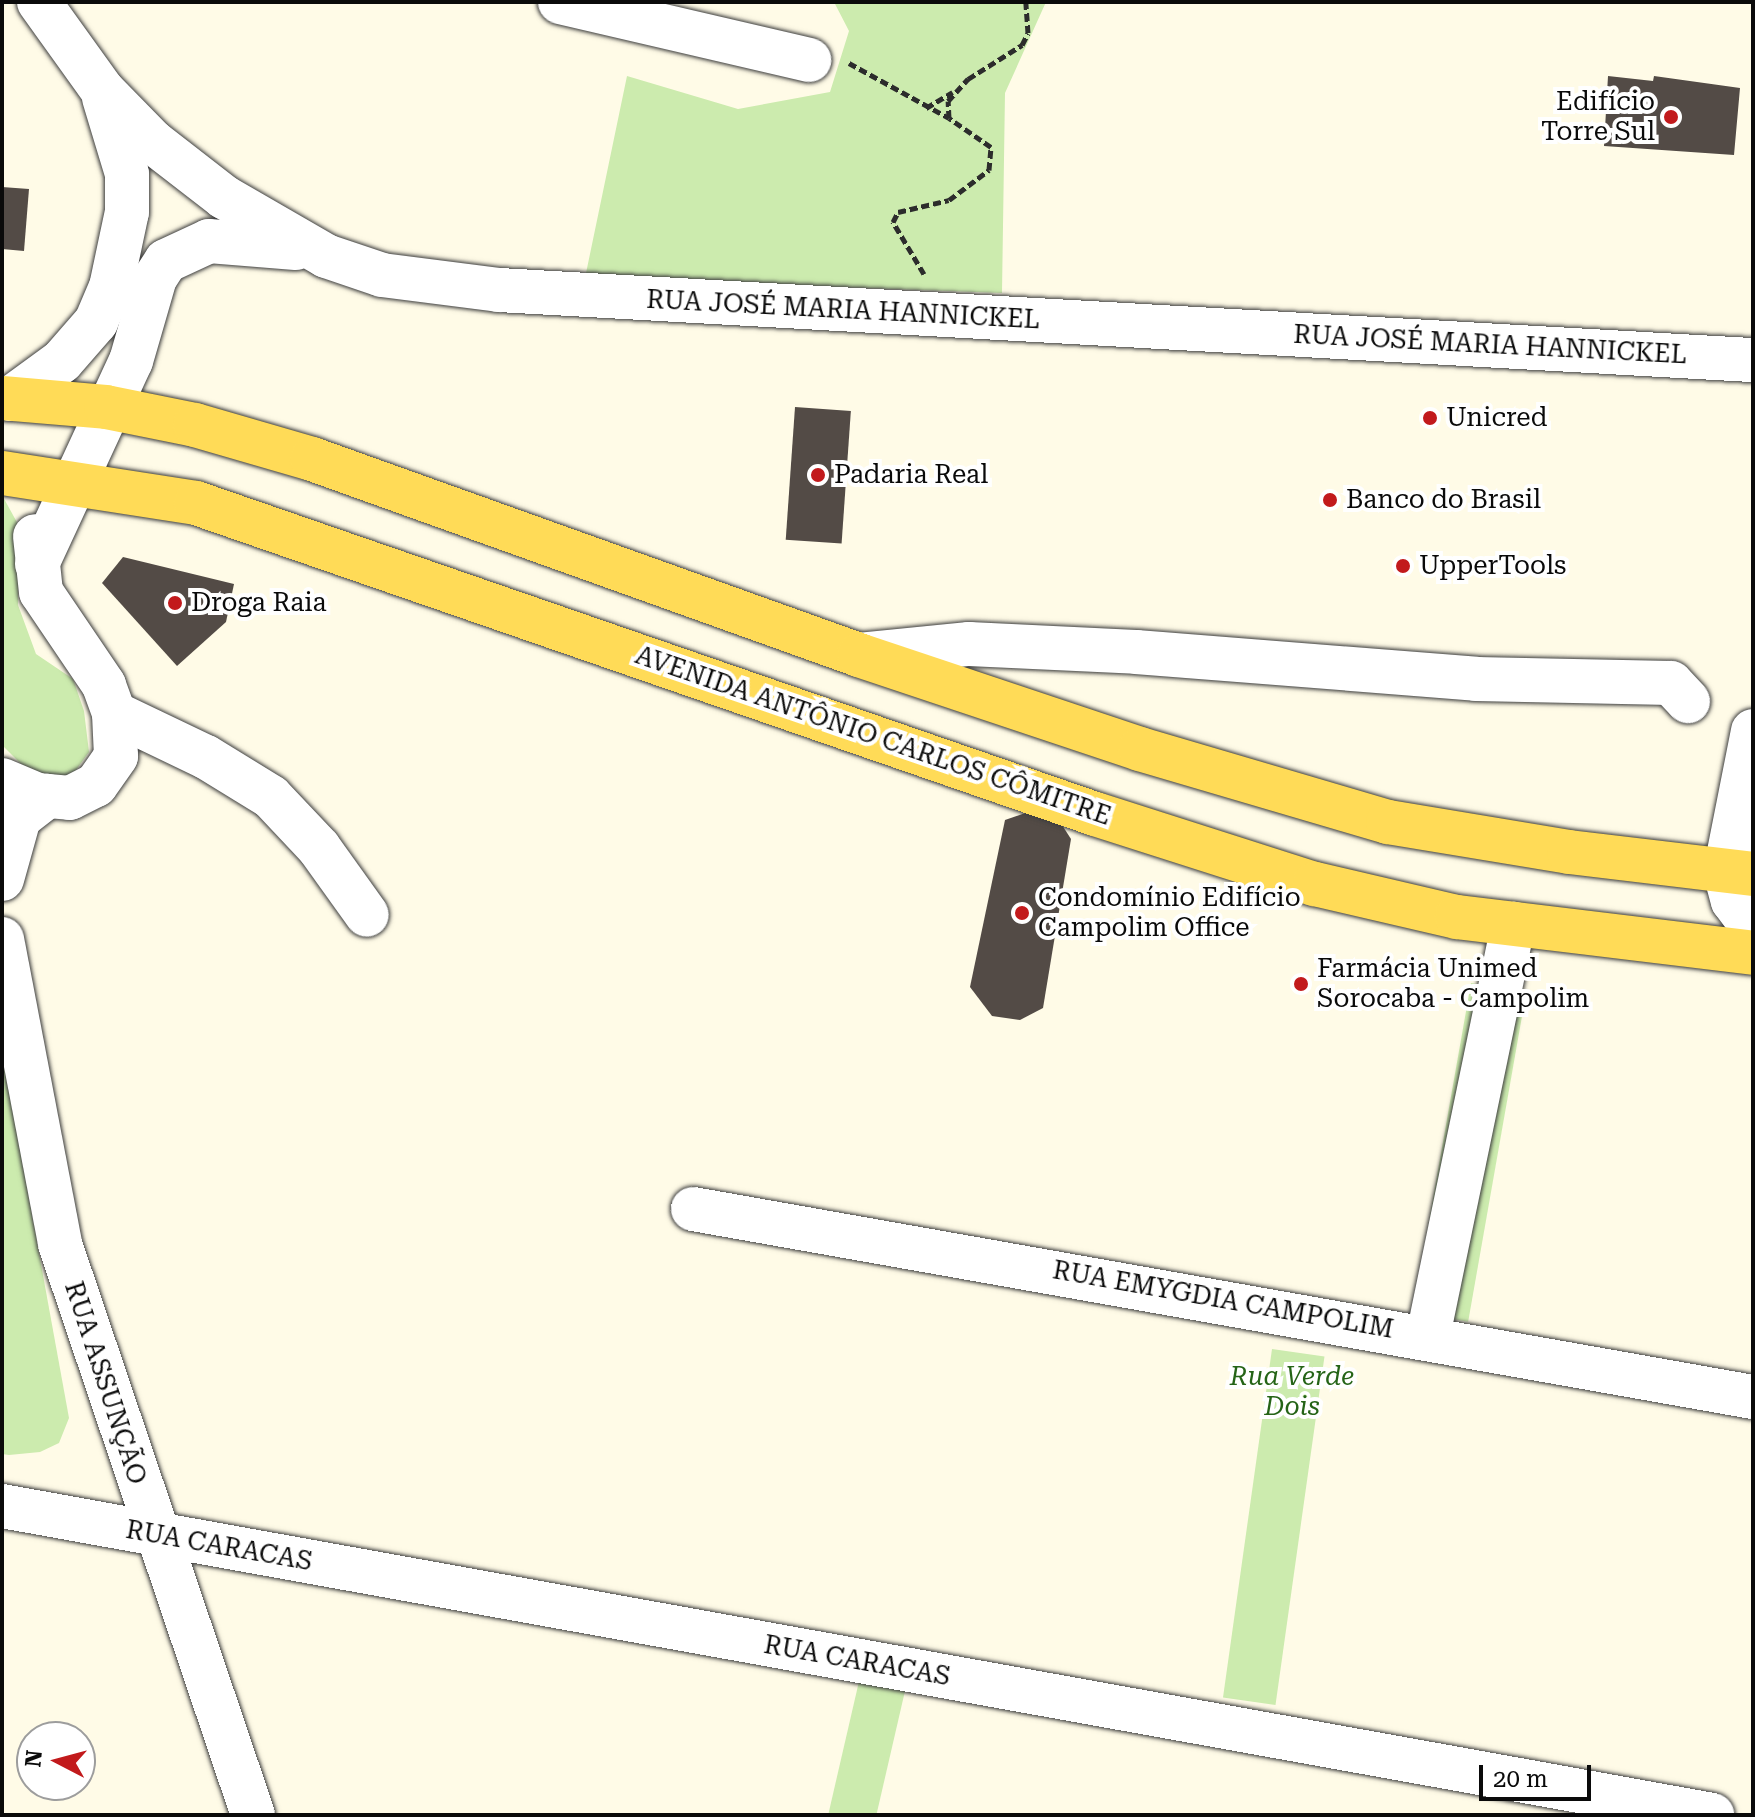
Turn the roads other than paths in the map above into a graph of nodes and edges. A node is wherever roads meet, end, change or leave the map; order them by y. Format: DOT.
graph roads {
  1 [pos="39,2"];
  2 [pos="560,2"];
  3 [pos="809,60"];
  4 [pos="103,91"];
  5 [pos="326,256"];
  6 [pos="1753,360"];
  7 [pos="6,398"];
  8 [pos="106,407"];
  9 [pos="3,472"];
  10 [pos="72,482"];
  11 [pos="37,564"];
  12 [pos="859,655"];
  13 [pos="1688,701"];
  14 [pos="114,713"];
  15 [pos="1753,731"];
  16 [pos="2,780"];
  17 [pos="47,796"];
  18 [pos="1739,873"];
  19 [pos="2,879"];
  20 [pos="367,915"];
  21 [pos="1513,924"];
  22 [pos="1753,928"];
  23 [pos="2,939"];
  24 [pos="1753,953"];
  25 [pos="693,1209"];
  26 [pos="1428,1336"];
  27 [pos="1753,1397"];
  28 [pos="2,1506"];
  29 [pos="154,1534"];
  30 [pos="253,1815"];
  31 [pos="1712,1815"];
  1 -- 4 [label="street, RUA JOSÉ MARIA HANNICKEL"];
  2 -- 3 [label="street"];
  4 -- 5 [label="street, RUA JOSÉ MARIA HANNICKEL"];
  4 -- 7 [label="street"];
  5 -- 6 [label="street, RUA JOSÉ MARIA HANNICKEL"];
  5 -- 8 [label="street"];
  7 -- 8 [label="main road"];
  8 -- 10 [label="street"];
  8 -- 12 [label="main road"];
  9 -- 10 [label="main road, AVENIDA ANTÔNIO CARLOS CÔMITRE"];
  9 -- 11 [label="street"];
  10 -- 11 [label="street"];
  10 -- 21 [label="main road, AVENIDA ANTÔNIO CARLOS CÔMITRE"];
  11 -- 14 [label="street"];
  12 -- 13 [label="street"];
  12 -- 18 [label="main road"];
  14 -- 17 [label="street"];
  14 -- 20 [label="street"];
  15 -- 18 [label="street"];
  16 -- 17 [label="street"];
  17 -- 19 [label="street"];
  18 -- 22 [label="street"];
  21 -- 24 [label="main road, AVENIDA ANTÔNIO CARLOS CÔMITRE"];
  21 -- 26 [label="street"];
  23 -- 29 [label="street, RUA ASSUNÇÃO"];
  25 -- 26 [label="street, RUA EMYGDIA CAMPOLIM"];
  26 -- 27 [label="street, RUA EMYGDIA CAMPOLIM"];
  28 -- 29 [label="street, RUA CARACAS"];
  29 -- 30 [label="street, RUA ASSUNÇÃO"];
  29 -- 31 [label="street, RUA CARACAS"];
}
